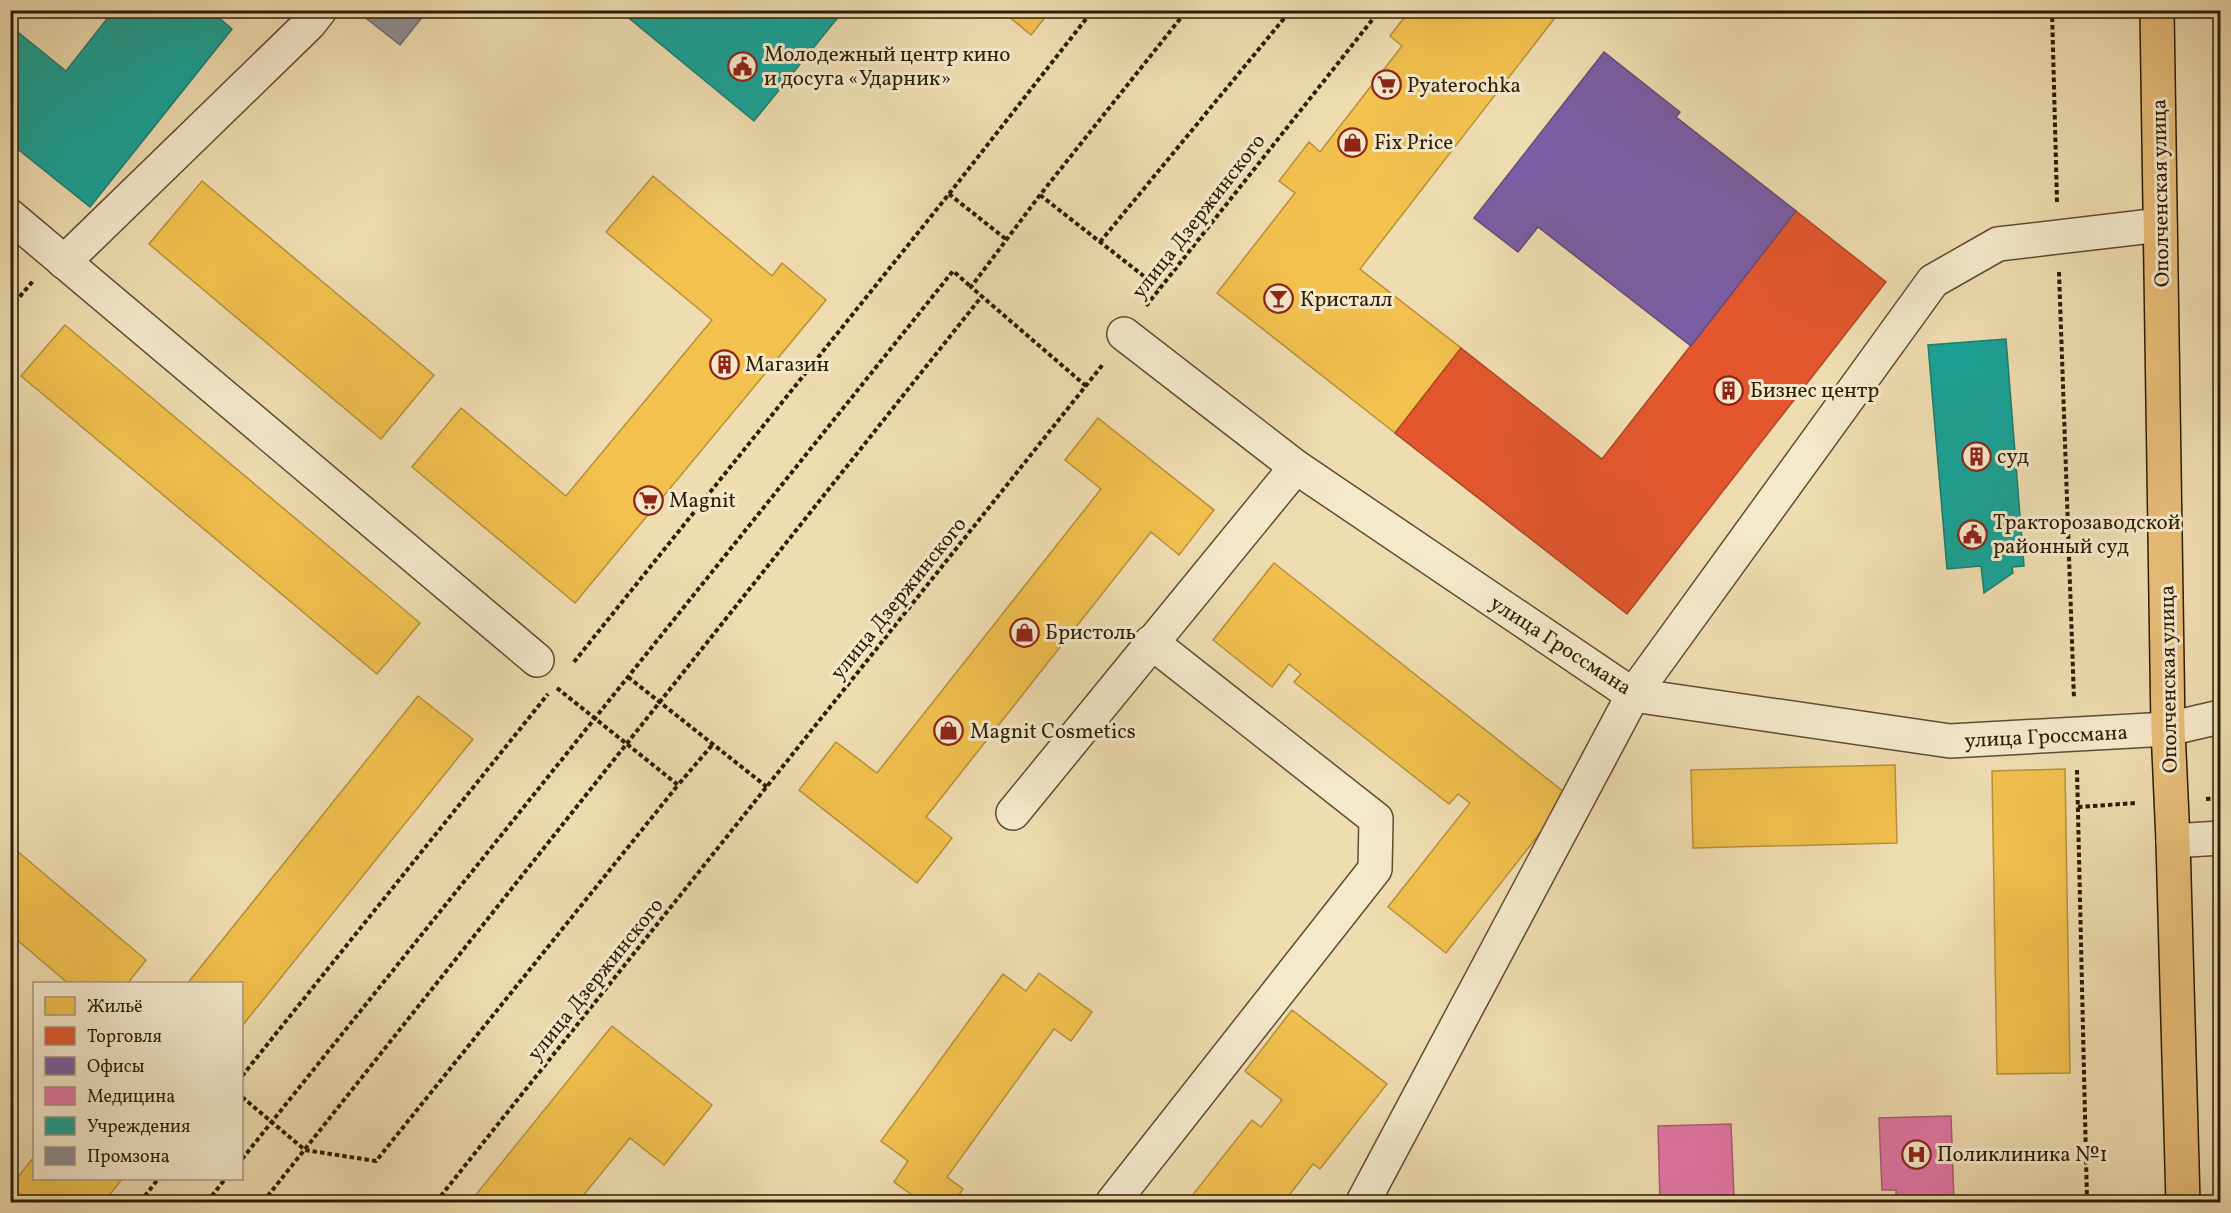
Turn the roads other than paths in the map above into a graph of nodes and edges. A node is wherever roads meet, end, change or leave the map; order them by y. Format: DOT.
graph roads {
  1 [pos="320,10"];
  2 [pos="2157,10"];
  3 [pos="10,216"];
  4 [pos="2160,225"];
  5 [pos="64,262"];
  6 [pos="1124,334"];
  7 [pos="1296,467"];
  8 [pos="1151,642"];
  9 [pos="546,673"];
  10 [pos="1633,695"];
  11 [pos="2220,717"];
  12 [pos="2168,729"];
  13 [pos="1013,813"];
  14 [pos="2220,838"];
  15 [pos="2173,841"];
  16 [pos="1113,1203"];
  17 [pos="1363,1203"];
  18 [pos="2183,1203"];
  1 -- 5 [label="street"];
  2 -- 4 [label="main road, Ополченская улица"];
  3 -- 5 [label="street"];
  4 -- 10 [label="street"];
  4 -- 12 [label="main road, Ополченская улица"];
  5 -- 9 [label="street"];
  6 -- 7 [label="street, улица Гроссмана"];
  7 -- 8 [label="street"];
  7 -- 10 [label="street, улица Гроссмана"];
  8 -- 13 [label="street"];
  8 -- 16 [label="street"];
  10 -- 12 [label="street, улица Гроссмана"];
  10 -- 17 [label="street"];
  11 -- 12 [label="street, улица Гроссмана"];
  12 -- 15 [label="main road, Ополченская улица"];
  14 -- 15 [label="street"];
  15 -- 18 [label="main road, Ополченская улица"];
}
